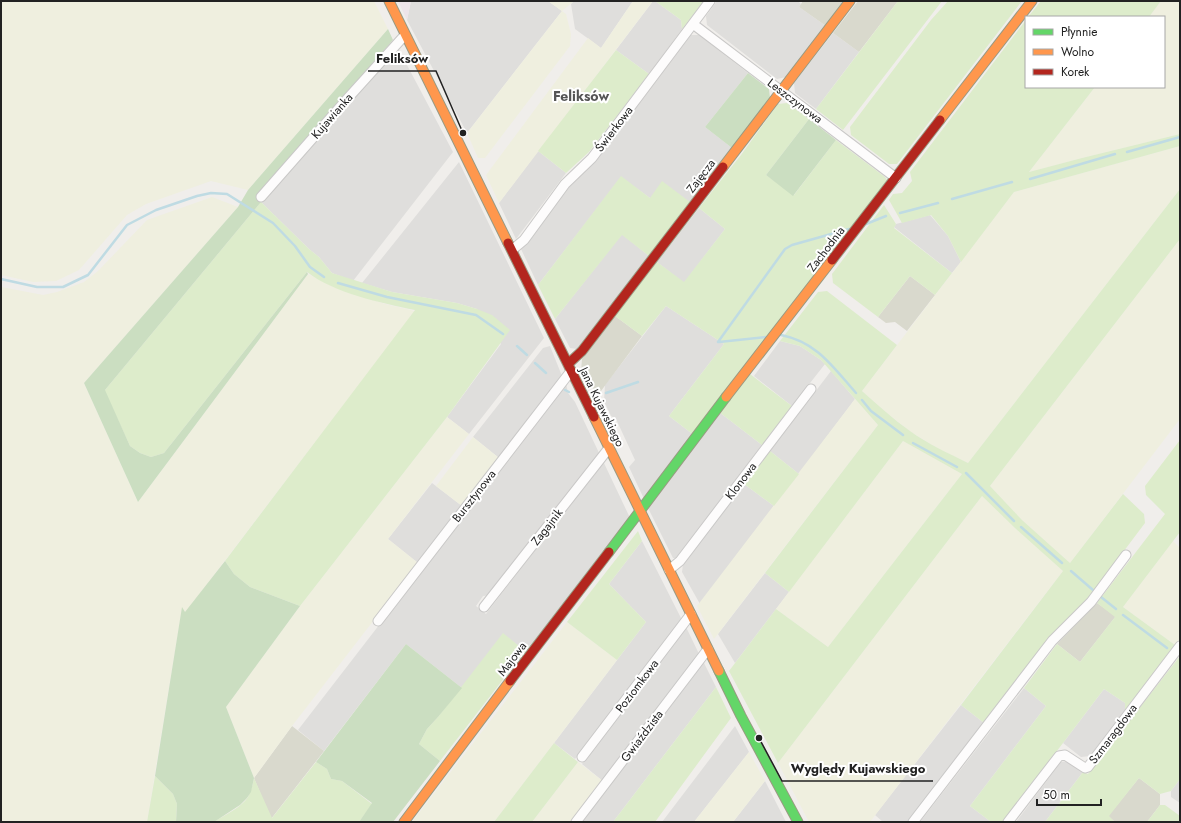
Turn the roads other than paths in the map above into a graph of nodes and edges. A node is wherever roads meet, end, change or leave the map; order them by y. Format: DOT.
graph roads {
  1 [pos="388,1"];
  2 [pos="710,1"];
  3 [pos="850,1"];
  4 [pos="1032,1"];
  5 [pos="693,24"];
  6 [pos="405,35"];
  7 [pos="781,90"];
  8 [pos="896,178"];
  9 [pos="261,197"];
  10 [pos="512,250"];
  11 [pos="570,367"];
  12 [pos="811,389"];
  13 [pos="609,448"];
  14 [pos="640,512"];
  15 [pos="1126,556"];
  16 [pos="669,570"];
  17 [pos="484,607"];
  18 [pos="691,614"];
  19 [pos="378,621"];
  20 [pos="1180,646"];
  21 [pos="708,649"];
  22 [pos="582,757"];
  23 [pos="404,822"];
  24 [pos="576,822"];
  25 [pos="798,822"];
  26 [pos="913,822"];
  27 [pos="1008,822"];
  1 -- 6 [label="street, Jana Kujawskiego"];
  2 -- 5 [label="street, Świerkowa"];
  3 -- 7 [label="street, Zajęcza"];
  4 -- 8 [label="street, Zachodnia"];
  5 -- 7 [label="street, Leszczynowa"];
  5 -- 10 [label="street, Świerkowa"];
  6 -- 9 [label="street, Kujawianka"];
  6 -- 10 [label="street, Jana Kujawskiego"];
  7 -- 8 [label="street, Leszczynowa"];
  7 -- 11 [label="street, Zajęcza"];
  8 -- 14 [label="street, Zachodnia"];
  10 -- 11 [label="street, Jana Kujawskiego"];
  11 -- 13 [label="street, Jana Kujawskiego"];
  11 -- 19 [label="street, Bursztynowa"];
  12 -- 16 [label="street, Klonowa"];
  13 -- 14 [label="street, Jana Kujawskiego"];
  13 -- 17 [label="street, Zagajnik"];
  14 -- 16 [label="street, Jana Kujawskiego"];
  14 -- 23 [label="street, Majowa"];
  15 -- 26 [label="street"];
  16 -- 18 [label="street, Jana Kujawskiego"];
  18 -- 21 [label="street, Jana Kujawskiego"];
  18 -- 22 [label="street, Poziomkowa"];
  20 -- 27 [label="street, Szmaragdowa"];
  21 -- 24 [label="street, Gwiaździsta"];
  21 -- 25 [label="street, Jana Kujawskiego"];
}
